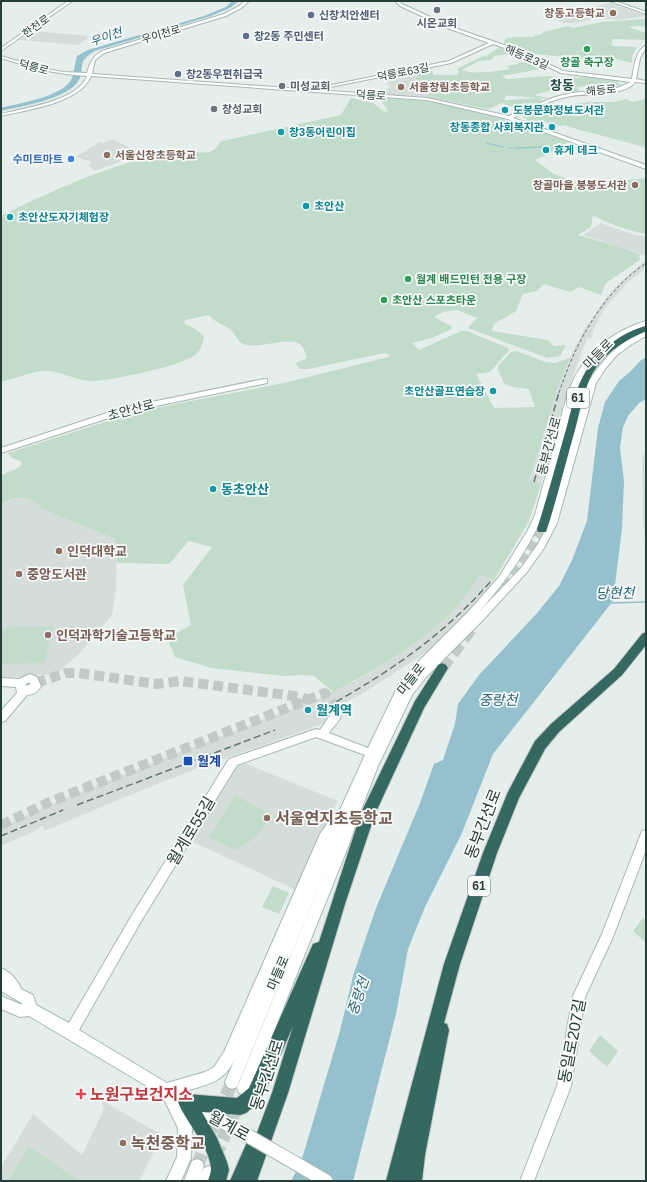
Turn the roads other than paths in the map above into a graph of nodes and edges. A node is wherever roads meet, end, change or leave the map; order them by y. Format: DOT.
graph roads {
  1 [pos="70,1"];
  2 [pos="247,1"];
  3 [pos="397,1"];
  4 [pos="612,1"];
  5 [pos="646,13"];
  6 [pos="492,43"];
  7 [pos="646,46"];
  8 [pos="2,50"];
  9 [pos="1,59"];
  10 [pos="88,75"];
  11 [pos="633,80"];
  12 [pos="646,82"];
  13 [pos="323,90"];
  14 [pos="1,115"];
  15 [pos="509,118"];
  16 [pos="646,167"];
  17 [pos="646,323"];
  18 [pos="646,328"];
  19 [pos="646,334"];
  20 [pos="598,351"];
  21 [pos="264,381"];
  22 [pos="578,400"];
  23 [pos="1,451"];
  24 [pos="542,529"];
  25 [pos="646,637"];
  26 [pos="442,668"];
  27 [pos="1,682"];
  28 [pos="337,710"];
  29 [pos="1,718"];
  30 [pos="322,736"];
  31 [pos="375,754"];
  32 [pos="347,805"];
  33 [pos="646,835"];
  34 [pos="338,904"];
  35 [pos="452,964"];
  36 [pos="1,974"];
  37 [pos="1,984"];
  38 [pos="20,994"];
  39 [pos="311,994"];
  40 [pos="3,1004"];
  41 [pos="30,1009"];
  42 [pos="71,1032"];
  43 [pos="232,1082"];
  44 [pos="244,1088"];
  45 [pos="167,1090"];
  46 [pos="186,1102"];
  47 [pos="207,1175"];
  48 [pos="173,1181"];
  49 [pos="191,1181"];
  50 [pos="239,1181"];
  51 [pos="248,1181"];
  52 [pos="326,1181"];
  53 [pos="395,1181"];
  54 [pos="413,1181"];
  55 [pos="528,1181"];
  1 -- 8 [label="main road, 한천로"];
  2 -- 10 [label="main road, 우이천로"];
  3 -- 6 [label="main road, 해등로3길"];
  4 -- 5 [label="main road"];
  6 -- 11 [label="main road, 해등로3길"];
  6 -- 13 [label="main road, 덕릉로63길"];
  7 -- 11 [label="main road, 해등로"];
  9 -- 10 [label="main road, 덕릉로"];
  10 -- 13 [label="main road, 덕릉로"];
  10 -- 14 [label="main road, 우이천로"];
  11 -- 12 [label="main road, 해등로3길"];
  11 -- 15 [label="main road, 해등로"];
  13 -- 15 [label="main road, 덕릉로"];
  15 -- 16 [label="main road, 덕릉로"];
  17 -- 20 [label="main road, 마들로"];
  18 -- 22 [label="highway, 동부간선로 / 61"];
  19 -- 31 [label="main road, 마들로"];
  20 -- 22 [label="highway"];
  20 -- 31 [label="main road, 마들로"];
  21 -- 23 [label="main road, 초안산로"];
  22 -- 24 [label="highway, 동부간선로 / 61"];
  25 -- 35 [label="highway, 동부간선로 / 61"];
  26 -- 34 [label="highway, 동부간선로"];
  27 -- 29 [label="main road"];
  28 -- 30 [label="main road"];
  30 -- 31 [label="main road, 월계로55길"];
  30 -- 42 [label="main road, 월계로55길"];
  31 -- 32 [label="main road, 마들로"];
  31 -- 44 [label="main road, 마들로"];
  32 -- 43 [label="main road, 마들로"];
  32 -- 45 [label="main road"];
  33 -- 55 [label="main road, 동일로207길"];
  34 -- 39 [label="highway, 동부간선로"];
  34 -- 46 [label="highway"];
  35 -- 53 [label="highway, 동부간선로 / 61"];
  35 -- 54 [label="highway"];
  36 -- 38 [label="main road"];
  37 -- 38 [label="main road, 월계로"];
  38 -- 41 [label="main road, 월계로"];
  39 -- 50 [label="highway"];
  39 -- 51 [label="highway, 동부간선로"];
  40 -- 41 [label="main road, 월계로"];
  41 -- 42 [label="main road, 월계로"];
  42 -- 45 [label="main road, 월계로"];
  45 -- 46 [label="main road, 월계로"];
  45 -- 48 [label="main road"];
  46 -- 47 [label="highway"];
  46 -- 52 [label="main road, 월계로, bridge"];
  47 -- 49 [label="main road"];
}
